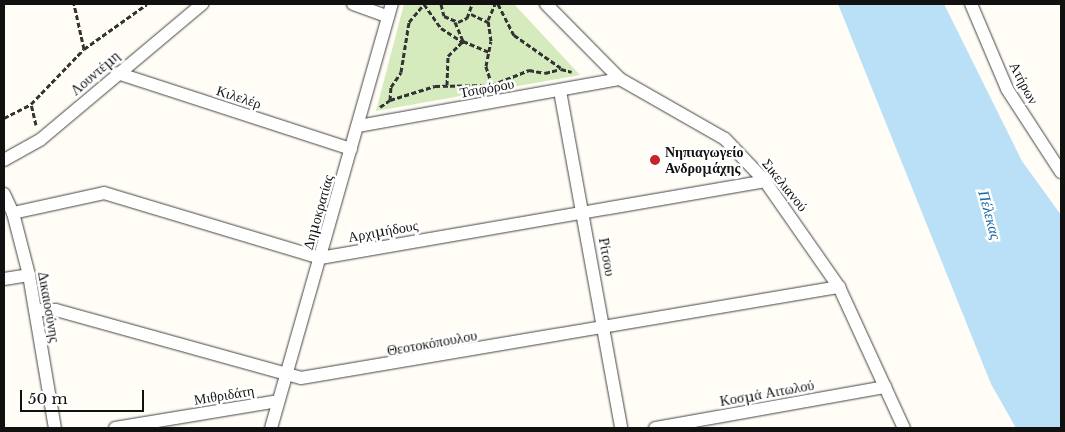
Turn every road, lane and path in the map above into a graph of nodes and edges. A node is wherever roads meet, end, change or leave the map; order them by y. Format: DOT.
graph roads {
  1 [pos="74,4"];
  2 [pos="147,4"];
  3 [pos="202,4"];
  4 [pos="353,4"];
  5 [pos="392,4"];
  6 [pos="424,4"];
  7 [pos="441,4"];
  8 [pos="472,4"];
  9 [pos="496,4"];
  10 [pos="546,4"];
  11 [pos="970,4"];
  12 [pos="470,14"];
  13 [pos="388,17"];
  14 [pos="455,22"];
  15 [pos="488,22"];
  16 [pos="464,43"];
  17 [pos="84,49"];
  18 [pos="489,52"];
  19 [pos="561,69"];
  20 [pos="117,73"];
  21 [pos="580,75"];
  22 [pos="620,79"];
  23 [pos="447,85"];
  24 [pos="492,85"];
  25 [pos="560,91"];
  26 [pos="390,100"];
  27 [pos="31,104"];
  28 [pos="376,111"];
  29 [pos="4,118"];
  30 [pos="358,126"];
  31 [pos="40,140"];
  32 [pos="351,150"];
  33 [pos="4,160"];
  34 [pos="1061,172"];
  35 [pos="765,181"];
  36 [pos="4,194"];
  37 [pos="584,212"];
  38 [pos="13,213"];
  39 [pos="320,258"];
  40 [pos="29,275"];
  41 [pos="4,279"];
  42 [pos="839,287"];
  43 [pos="35,310"];
  44 [pos="605,328"];
  45 [pos="285,376"];
  46 [pos="885,386"];
  47 [pos="278,401"];
  48 [pos="55,428"];
  49 [pos="115,428"];
  50 [pos="270,428"];
  51 [pos="621,428"];
  52 [pos="655,428"];
  53 [pos="904,428"];
  1 -- 17 [label="path"];
  2 -- 17 [label="path"];
  3 -- 20 [label="street, Λουντέμη"];
  4 -- 13 [label="street"];
  5 -- 13 [label="street, Δημοκρατίας"];
  6 -- 16 [label="path"];
  6 -- 26 [label="path"];
  7 -- 14 [label="path"];
  8 -- 12 [label="path"];
  9 -- 15 [label="path"];
  9 -- 19 [label="path"];
  10 -- 22 [label="street, Σικελιανού"];
  11 -- 34 [label="street, Ατήρων"];
  12 -- 14 [label="path"];
  12 -- 15 [label="path"];
  13 -- 30 [label="street, Δημοκρατίας"];
  14 -- 16 [label="path"];
  15 -- 18 [label="path"];
  16 -- 18 [label="path"];
  16 -- 23 [label="path"];
  17 -- 27 [label="path"];
  18 -- 24 [label="path"];
  19 -- 21 [label="path"];
  19 -- 24 [label="path"];
  20 -- 31 [label="street, Λουντέμη"];
  20 -- 32 [label="street, Κιλελέρ"];
  22 -- 25 [label="street, Τσιφόρου"];
  22 -- 35 [label="street, Σικελιανού"];
  23 -- 24 [label="path"];
  23 -- 26 [label="path"];
  25 -- 30 [label="street, Τσιφόρου"];
  25 -- 37 [label="street, Ρίτσου"];
  26 -- 28 [label="path"];
  27 -- 29 [label="path"];
  27 -- 31 [label="path"];
  30 -- 32 [label="street, Δημοκρατίας"];
  31 -- 33 [label="street, Λουντέμη"];
  32 -- 39 [label="street, Δημοκρατίας"];
  35 -- 37 [label="street, Αρχιμήδους"];
  35 -- 42 [label="street, Σικελιανού"];
  36 -- 38 [label="street, Δικαιοσύνης"];
  37 -- 39 [label="street, Αρχιμήδους"];
  37 -- 44 [label="street, Ρίτσου"];
  38 -- 39 [label="street, Αρχιμήδους"];
  38 -- 40 [label="street, Δικαιοσύνης"];
  39 -- 45 [label="street, Δημοκρατίας"];
  40 -- 41 [label="street"];
  40 -- 43 [label="street, Δικαιοσύνης"];
  42 -- 44 [label="street, Θεοτοκόπουλου"];
  42 -- 46 [label="street, Σικελιανού"];
  43 -- 45 [label="street, Θεοτοκόπουλου"];
  43 -- 48 [label="street, Δικαιοσύνης"];
  44 -- 45 [label="street, Θεοτοκόπουλου"];
  44 -- 51 [label="street, Ρίτσου"];
  45 -- 47 [label="street, Δημοκρατίας"];
  46 -- 52 [label="street, Κοσμά Αιτωλού"];
  46 -- 53 [label="street, Σικελιανού"];
  47 -- 49 [label="street, Μιθριδάτη"];
  47 -- 50 [label="street, Δημοκρατίας"];
}
